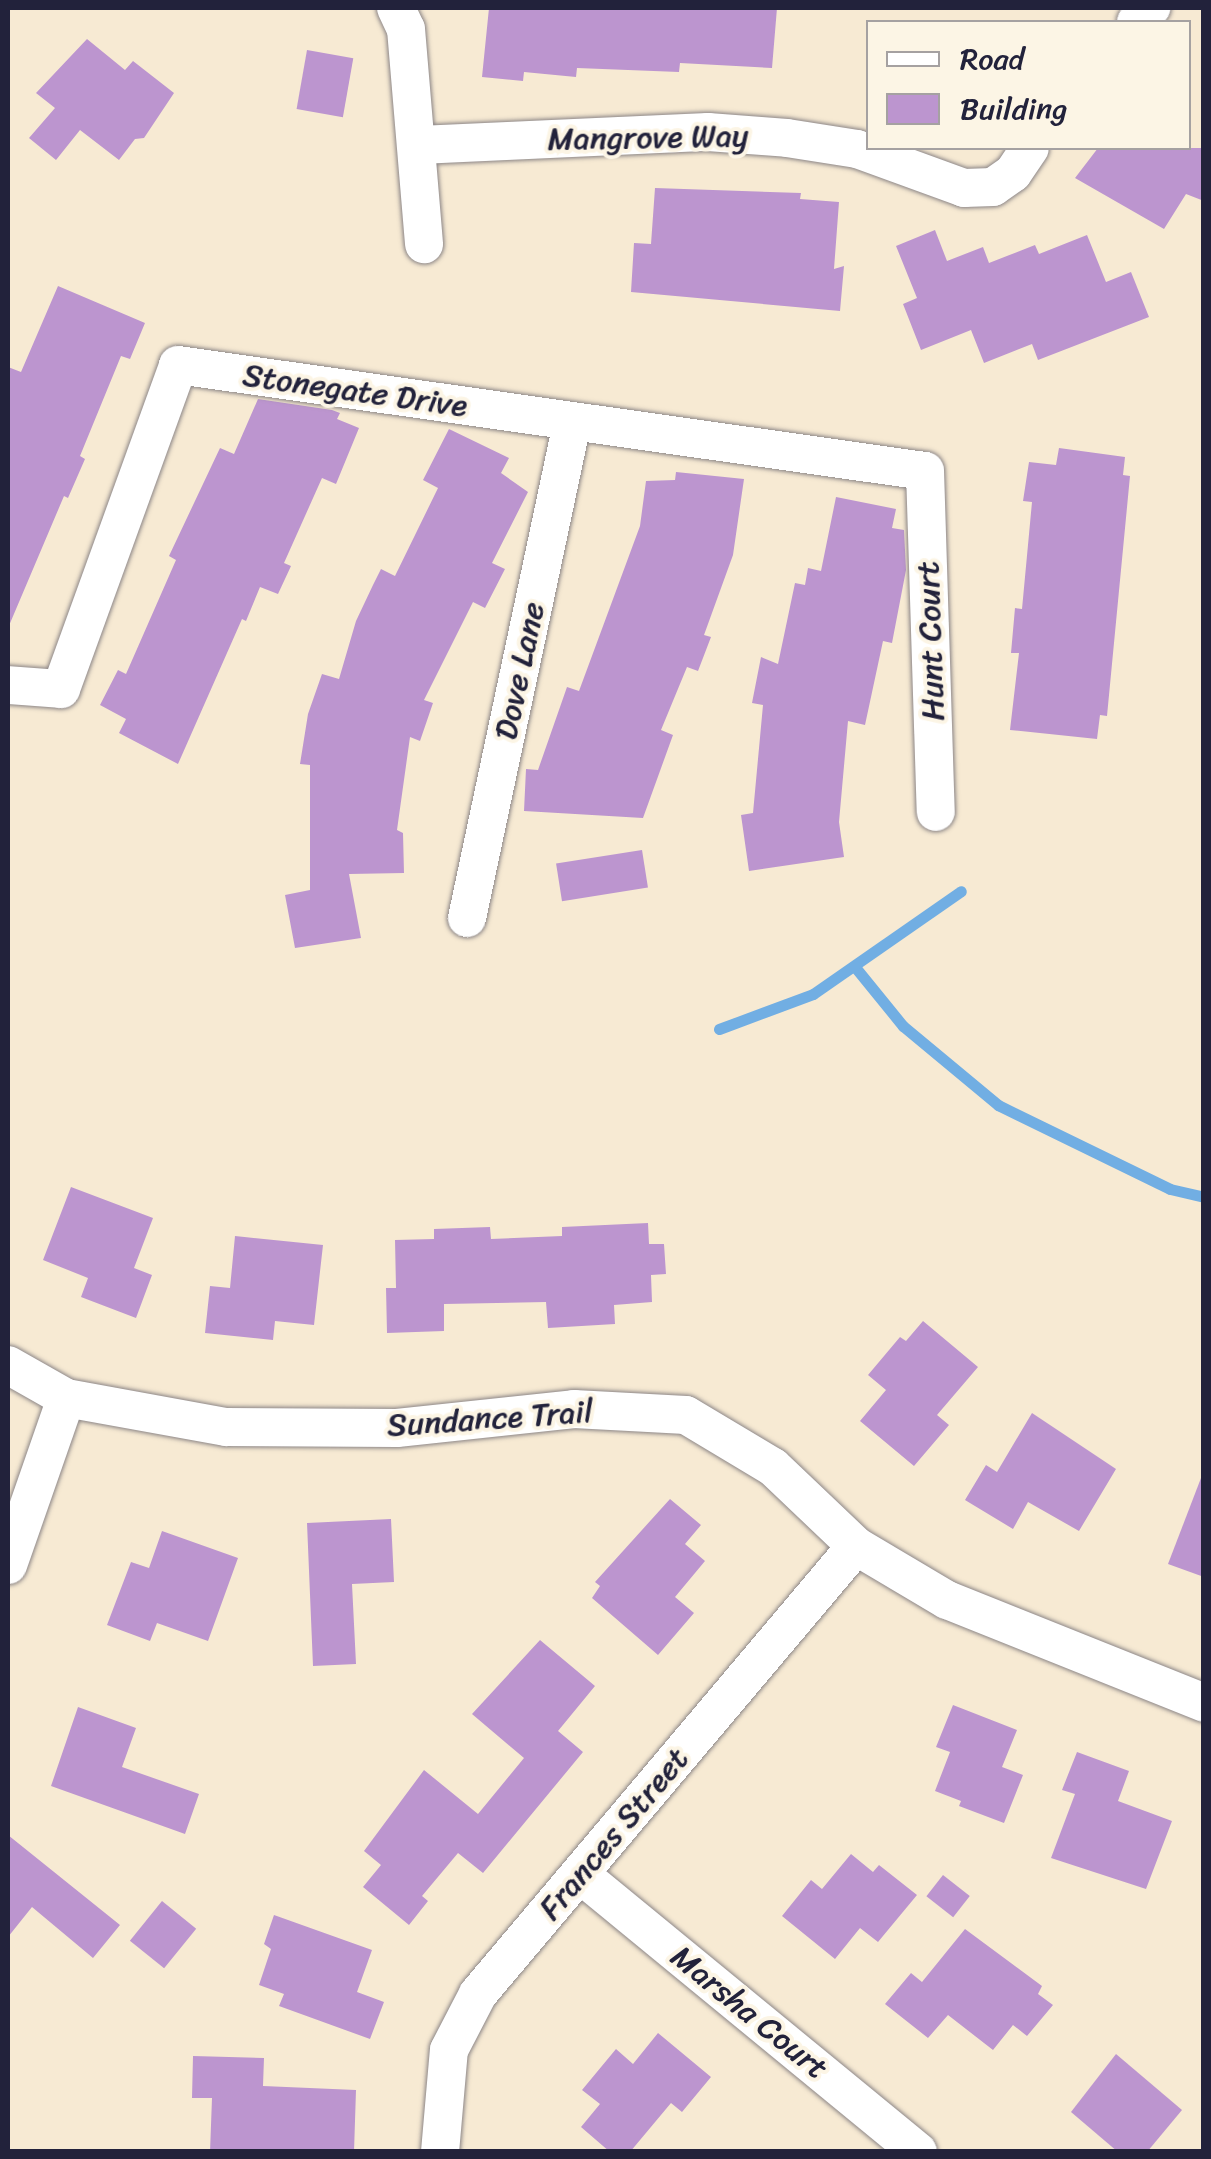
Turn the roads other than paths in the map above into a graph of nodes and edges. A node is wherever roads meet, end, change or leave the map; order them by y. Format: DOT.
graph roads {
  1 [pos="396,8"];
  2 [pos="420,145"];
  3 [pos="1029,150"];
  4 [pos="424,244"];
  5 [pos="572,424"];
  6 [pos="925,471"];
  7 [pos="8,685"];
  8 [pos="936,812"];
  9 [pos="468,918"];
  10 [pos="8,1365"];
  11 [pos="66,1398"];
  12 [pos="856,1546"];
  13 [pos="8,1566"];
  14 [pos="1204,1703"];
  15 [pos="580,1875"];
  16 [pos="440,2152"];
  17 [pos="918,2152"];
  1 -- 2 [label="street"];
  2 -- 3 [label="street, Mangrove Way"];
  2 -- 4 [label="street"];
  5 -- 6 [label="street, Stonegate Drive"];
  5 -- 7 [label="street, Stonegate Drive"];
  5 -- 9 [label="street, Dove Lane"];
  6 -- 8 [label="street, Hunt Court"];
  10 -- 11 [label="street, Sundance Trail"];
  11 -- 12 [label="street, Sundance Trail"];
  11 -- 13 [label="street"];
  12 -- 14 [label="street, Sundance Trail"];
  12 -- 15 [label="street, Frances Street"];
  15 -- 16 [label="street, Frances Street"];
  15 -- 17 [label="street, Marsha Court"];
}
